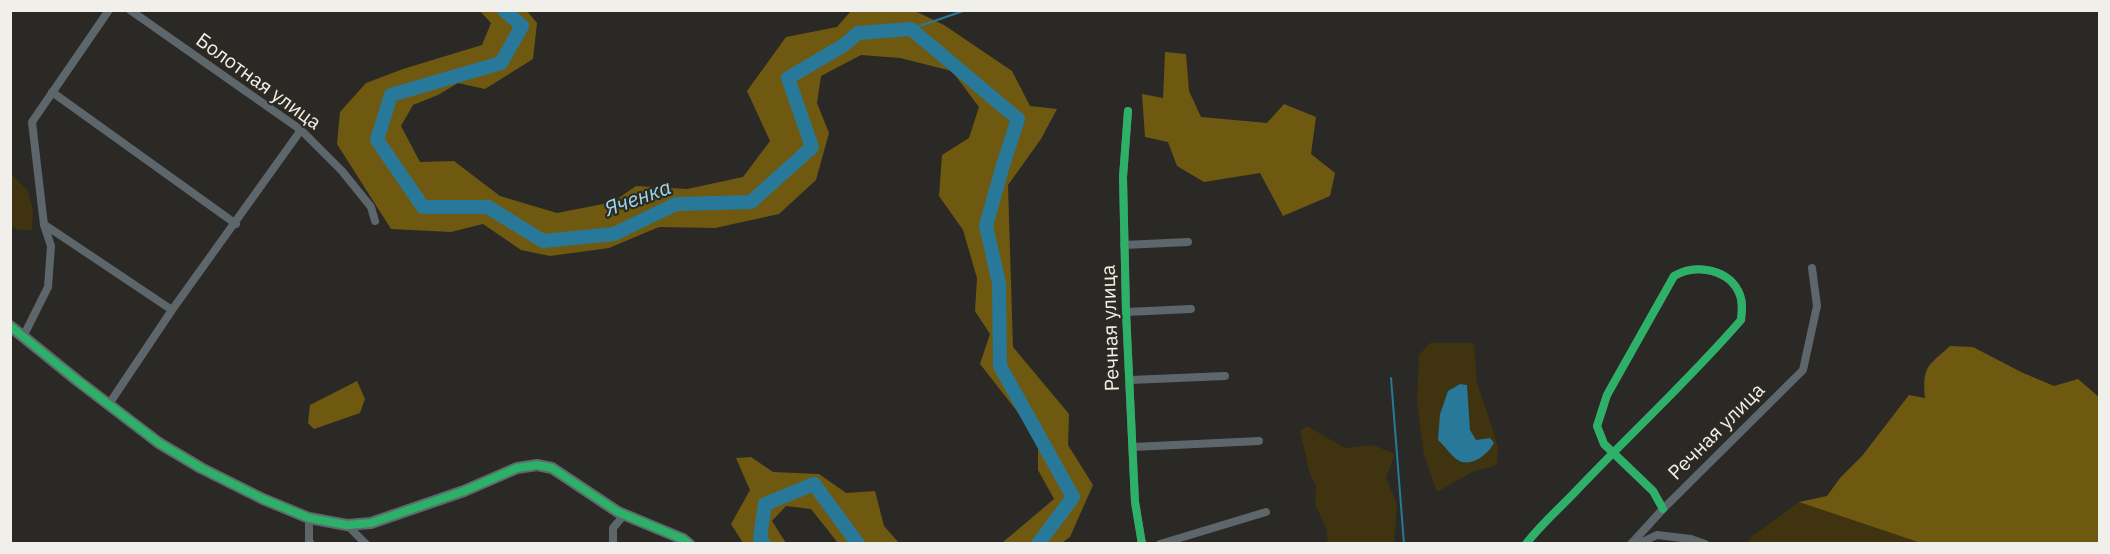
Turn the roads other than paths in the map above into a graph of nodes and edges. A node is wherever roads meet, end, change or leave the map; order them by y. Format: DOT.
graph roads {
  1 [pos="109,10"];
  2 [pos="130,10"];
  3 [pos="52,92"];
  4 [pos="1128,111"];
  5 [pos="301,130"];
  6 [pos="375,221"];
  7 [pos="236,224"];
  8 [pos="44,225"];
  9 [pos="1188,242"];
  10 [pos="1124,245"];
  11 [pos="1812,268"];
  12 [pos="1191,309"];
  13 [pos="172,310"];
  14 [pos="1126,312"];
  15 [pos="10,326"];
  16 [pos="23,337"];
  17 [pos="1225,376"];
  18 [pos="1130,380"];
  19 [pos="109,404"];
  20 [pos="1259,441"];
  21 [pos="1133,447"];
  22 [pos="1612,452"];
  23 [pos="1663,509"];
  24 [pos="1266,512"];
  25 [pos="624,515"];
  26 [pos="309,518"];
  27 [pos="347,525"];
  28 [pos="309,543"];
  29 [pos="366,543"];
  30 [pos="613,543"];
  31 [pos="689,543"];
  32 [pos="1142,543"];
  33 [pos="1160,543"];
  34 [pos="1526,543"];
  35 [pos="1631,543"];
  36 [pos="1638,543"];
  37 [pos="1705,543"];
  1 -- 3 [label="street"];
  2 -- 5 [label="street, Болотная улица"];
  3 -- 7 [label="street"];
  3 -- 8 [label="street"];
  4 -- 10 [label="street, Речная улица"];
  5 -- 6 [label="street, Болотная улица"];
  5 -- 7 [label="street"];
  7 -- 13 [label="street"];
  8 -- 13 [label="street"];
  8 -- 16 [label="street"];
  9 -- 10 [label="street"];
  10 -- 14 [label="street, Речная улица"];
  11 -- 23 [label="street, Речная улица"];
  12 -- 14 [label="street"];
  13 -- 19 [label="street"];
  14 -- 18 [label="street, Речная улица"];
  15 -- 16 [label="street"];
  16 -- 19 [label="street"];
  17 -- 18 [label="street"];
  18 -- 21 [label="street, Речная улица"];
  19 -- 26 [label="street"];
  20 -- 21 [label="street"];
  21 -- 32 [label="street, Речная улица"];
  22 -- 22 [label="street"];
  22 -- 23 [label="street"];
  22 -- 34 [label="street"];
  23 -- 35 [label="street, Речная улица"];
  24 -- 33 [label="street"];
  25 -- 27 [label="street"];
  25 -- 30 [label="street"];
  25 -- 31 [label="street"];
  26 -- 27 [label="street"];
  26 -- 28 [label="street"];
  27 -- 29 [label="street"];
  36 -- 37 [label="street"];
}
